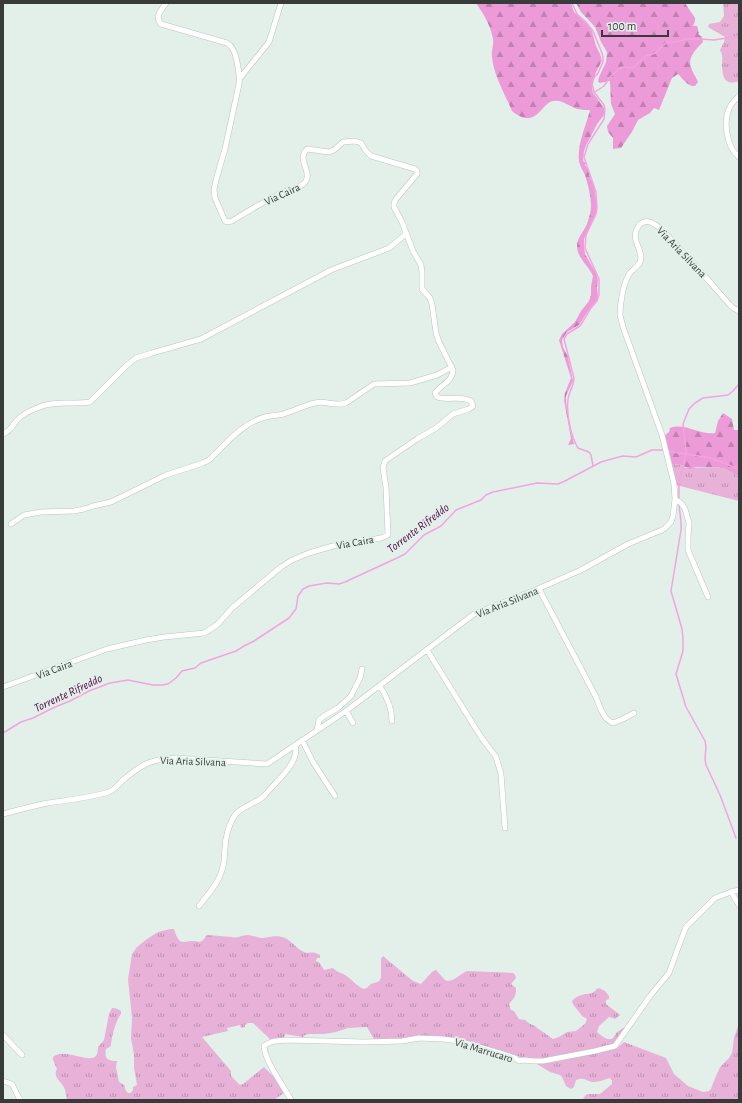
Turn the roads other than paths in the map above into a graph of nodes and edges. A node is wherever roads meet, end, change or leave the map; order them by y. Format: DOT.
graph roads {
  1 [pos="166,3"];
  2 [pos="281,3"];
  3 [pos="240,78"];
  4 [pos="739,96"];
  5 [pos="739,157"];
  6 [pos="406,234"];
  7 [pos="739,311"];
  8 [pos="452,367"];
  9 [pos="3,434"];
  10 [pos="675,499"];
  11 [pos="11,524"];
  12 [pos="539,589"];
  13 [pos="708,597"];
  14 [pos="427,650"];
  15 [pos="362,669"];
  16 [pos="4,686"];
  17 [pos="380,686"];
  18 [pos="346,711"];
  19 [pos="634,713"];
  20 [pos="392,721"];
  21 [pos="353,723"];
  22 [pos="317,730"];
  23 [pos="302,740"];
  24 [pos="295,745"];
  25 [pos="335,796"];
  26 [pos="3,814"];
  27 [pos="505,828"];
  28 [pos="739,890"];
  29 [pos="731,892"];
  30 [pos="739,905"];
  31 [pos="199,906"];
  32 [pos="3,1035"];
  33 [pos="22,1056"];
  34 [pos="3,1081"];
  35 [pos="20,1100"];
  36 [pos="292,1100"];
  1 -- 3 [label="street, Via Caira"];
  2 -- 3 [label="street, Via Caira"];
  3 -- 6 [label="street, Via Caira"];
  4 -- 5 [label="street"];
  6 -- 8 [label="street, Via Caira"];
  6 -- 9 [label="street"];
  7 -- 10 [label="street, Via Aria Silvana"];
  8 -- 11 [label="street"];
  8 -- 16 [label="street, Via Caira"];
  10 -- 12 [label="street, Via Aria Silvana"];
  10 -- 13 [label="street, Via Aria Silvana"];
  12 -- 14 [label="street, Via Aria Silvana"];
  12 -- 19 [label="street"];
  14 -- 17 [label="street, Via Aria Silvana"];
  14 -- 27 [label="street"];
  15 -- 22 [label="street, Via Aria Silvana"];
  17 -- 18 [label="street, Via Aria Silvana"];
  17 -- 20 [label="street"];
  18 -- 21 [label="street"];
  18 -- 22 [label="street, Via Aria Silvana"];
  22 -- 23 [label="street, Via Aria Silvana"];
  23 -- 24 [label="street, Via Aria Silvana"];
  23 -- 25 [label="street"];
  24 -- 26 [label="street, Via Aria Silvana"];
  24 -- 31 [label="street"];
  28 -- 29 [label="street, Via Marrucaro"];
  29 -- 30 [label="street"];
  29 -- 36 [label="street, Via Marrucaro"];
  32 -- 33 [label="street"];
  34 -- 35 [label="street"];
}
